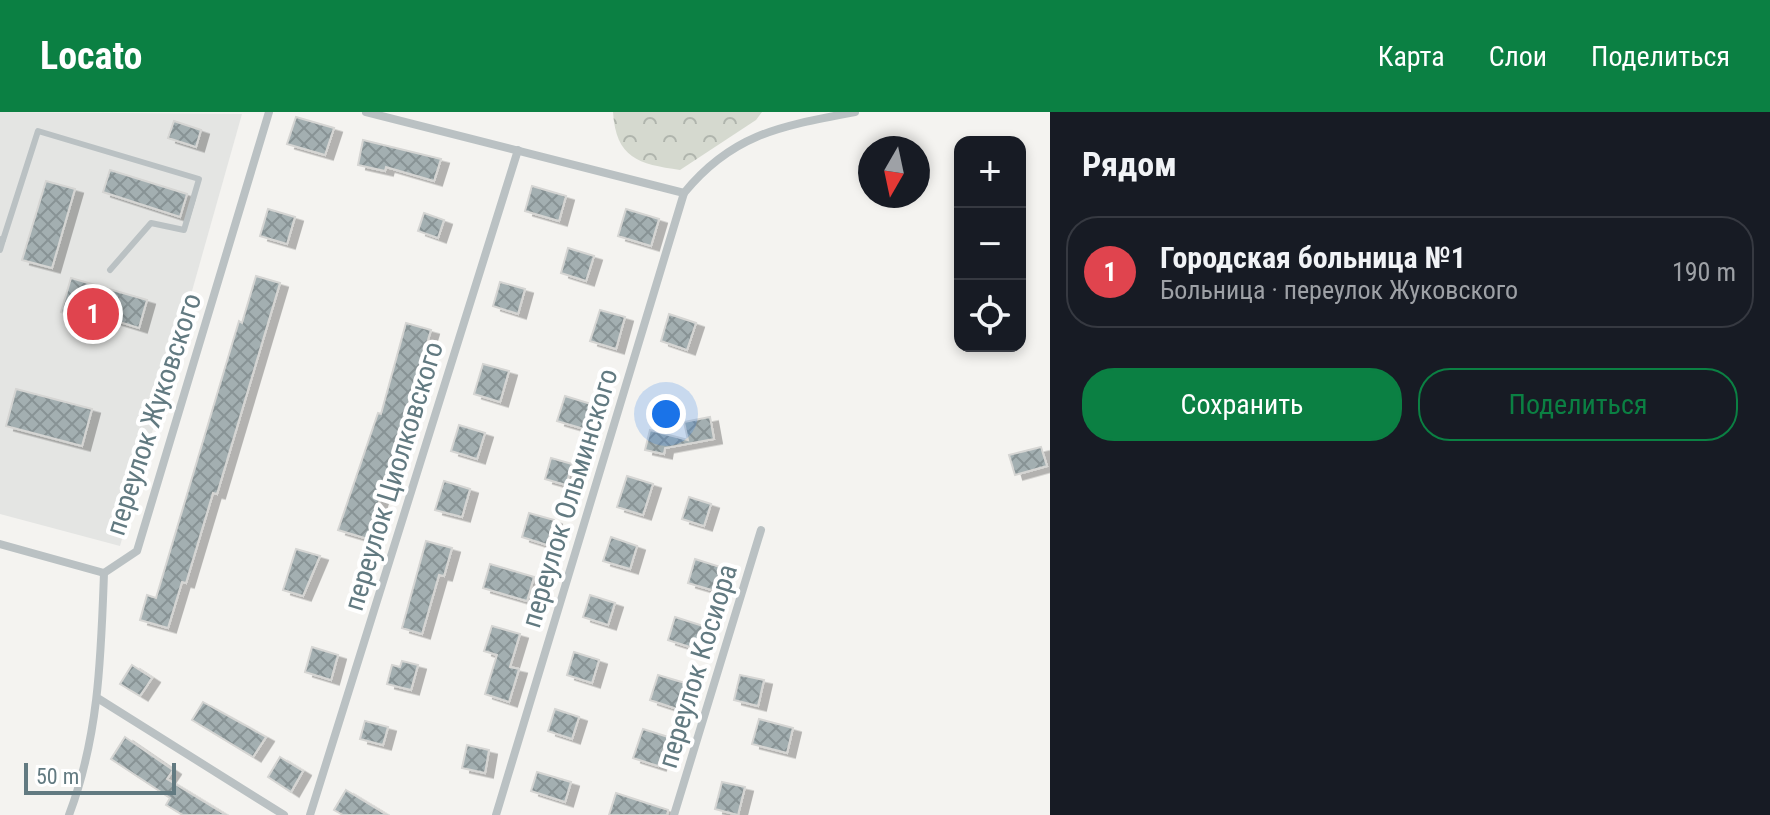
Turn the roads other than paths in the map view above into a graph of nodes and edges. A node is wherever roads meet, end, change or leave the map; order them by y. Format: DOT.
graph roads {
  1 [pos="269,112"];
  2 [pos="366,112"];
  3 [pos="855,112"];
  4 [pos="518,150"];
  5 [pos="684,193"];
  6 [pos="2,239"];
  7 [pos="0,250"];
  8 [pos="110,270"];
  9 [pos="761,530"];
  10 [pos="0,544"];
  11 [pos="104,573"];
  12 [pos="99,699"];
  13 [pos="69,815"];
  14 [pos="284,815"];
  15 [pos="310,815"];
  16 [pos="496,815"];
  17 [pos="674,815"];
  1 -- 11 [label="street, переулок Жуковского"];
  2 -- 4 [label="street"];
  3 -- 5 [label="street"];
  4 -- 5 [label="street"];
  4 -- 15 [label="street, переулок Циолковского"];
  5 -- 16 [label="street, переулок Ольминского"];
  6 -- 7 [label="lane"];
  6 -- 8 [label="lane"];
  9 -- 17 [label="street, переулок Косиора"];
  10 -- 11 [label="street"];
  11 -- 12 [label="street, переулок Жуковского"];
  12 -- 13 [label="street, переулок Жуковского"];
  12 -- 14 [label="street"];
}
